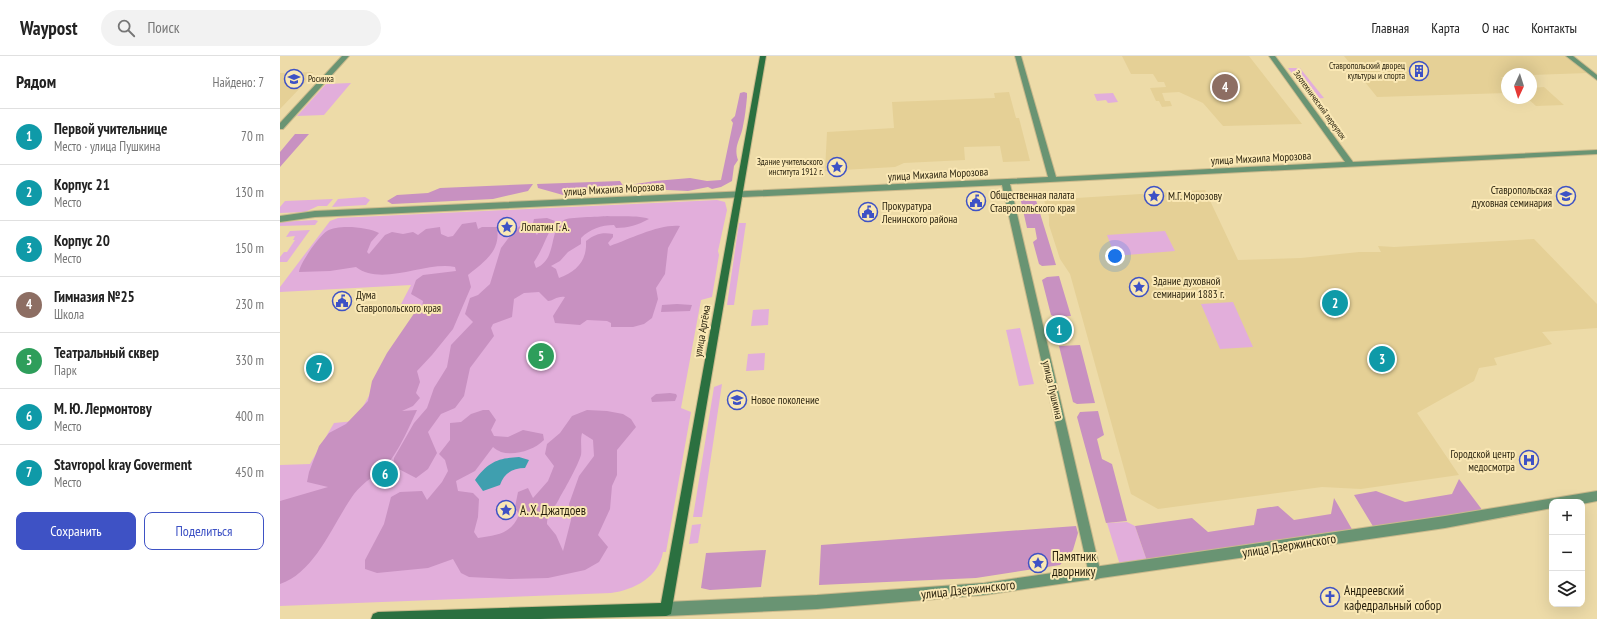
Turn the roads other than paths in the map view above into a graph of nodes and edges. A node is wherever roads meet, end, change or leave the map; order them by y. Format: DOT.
graph roads {
  1 [pos="346,56"];
  2 [pos="763,56"];
  3 [pos="1018,56"];
  4 [pos="1272,56"];
  5 [pos="1569,56"];
  6 [pos="1597,78"];
  7 [pos="280,127"];
  8 [pos="1597,152"];
  9 [pos="1351,165"];
  10 [pos="1053,179"];
  11 [pos="1005,182"];
  12 [pos="738,195"];
  13 [pos="280,219"];
  14 [pos="1597,496"];
  15 [pos="1578,499"];
  16 [pos="1549,504"];
  17 [pos="1095,574"];
  18 [pos="666,609"];
  19 [pos="482,617"];
  20 [pos="378,619"];
  1 -- 7 [label="street"];
  2 -- 12 [label="main road, улица Артёма"];
  3 -- 10 [label="street"];
  4 -- 9 [label="street, Зоотехнический переулок"];
  5 -- 6 [label="street"];
  8 -- 9 [label="street, улица Михаила Морозова"];
  9 -- 10 [label="street, улица Михаила Морозова"];
  10 -- 11 [label="street, улица Михаила Морозова"];
  11 -- 12 [label="street, улица Михаила Морозова"];
  11 -- 17 [label="street, улица Пушкина"];
  12 -- 13 [label="street, улица Михаила Морозова"];
  12 -- 18 [label="main road, улица Артёма"];
  14 -- 15 [label="street"];
  16 -- 17 [label="street, улица Дзержинского"];
  17 -- 18 [label="street, улица Дзержинского"];
  18 -- 19 [label="main road, улица Дзержинского"];
  19 -- 20 [label="main road, улица Дзержинского"];
}
